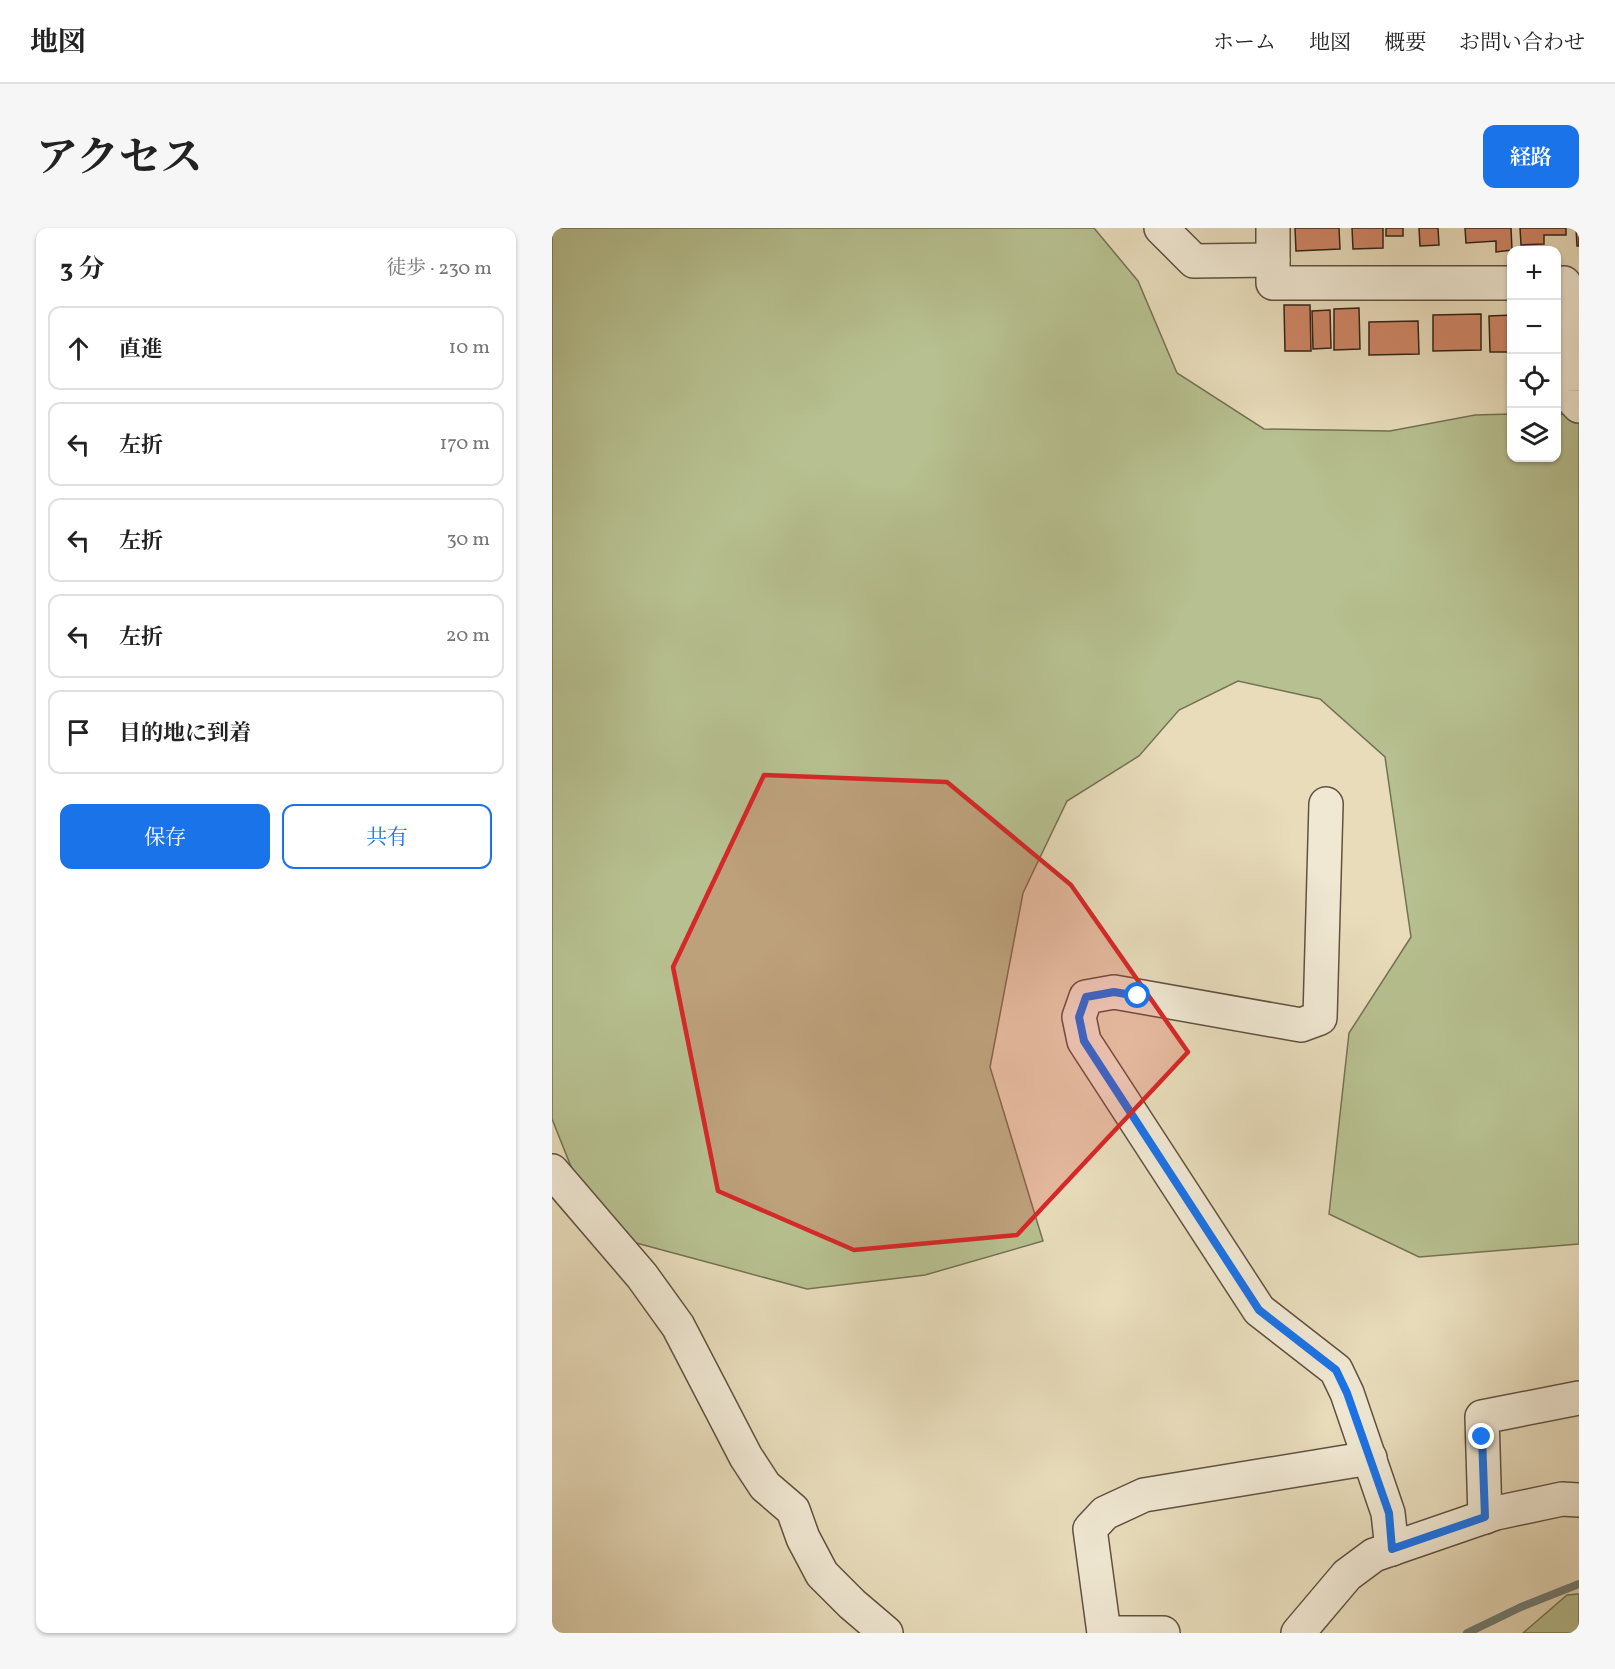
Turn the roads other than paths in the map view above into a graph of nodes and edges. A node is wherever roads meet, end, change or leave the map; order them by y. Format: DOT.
graph roads {
  1 [pos="1161,228"];
  2 [pos="1273,244"];
  3 [pos="1507,283"];
  4 [pos="1567,283"];
  5 [pos="1579,406"];
  6 [pos="1326,804"];
  7 [pos="552,1171"];
  8 [pos="1579,1398"];
  9 [pos="1370,1458"];
  10 [pos="1579,1500"];
  11 [pos="1485,1517"];
  12 [pos="1392,1549"];
  13 [pos="886,1633"];
  14 [pos="1104,1633"];
  15 [pos="1113,1633"];
  16 [pos="1163,1633"];
  17 [pos="1298,1633"];
  1 -- 2 [label="street"];
  2 -- 3 [label="street"];
  4 -- 5 [label="street"];
  6 -- 9 [label="street"];
  7 -- 13 [label="street"];
  8 -- 11 [label="street"];
  9 -- 12 [label="street"];
  9 -- 14 [label="street"];
  10 -- 11 [label="street"];
  11 -- 12 [label="street"];
  12 -- 17 [label="street"];
  15 -- 16 [label="street"];
}
